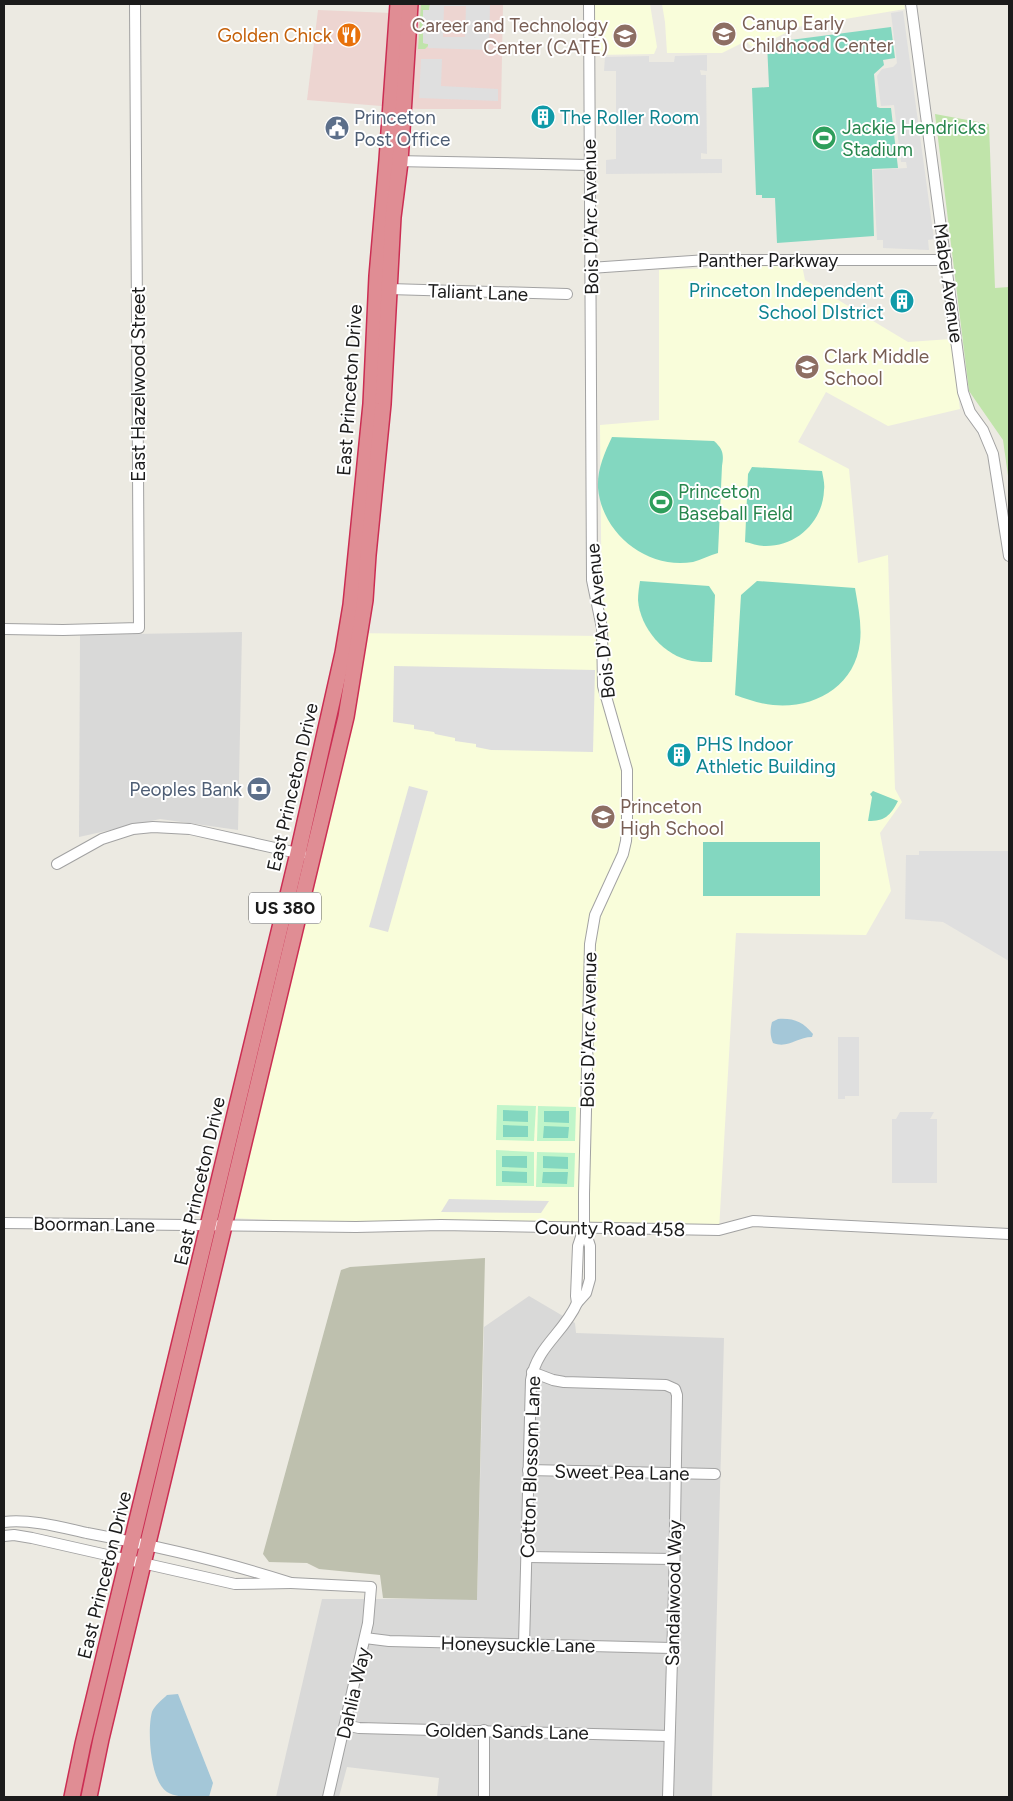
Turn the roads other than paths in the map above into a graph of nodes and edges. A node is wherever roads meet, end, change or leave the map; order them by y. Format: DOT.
graph roads {
  1 [pos="135,4"];
  2 [pos="398,4"];
  3 [pos="410,4"];
  4 [pos="588,4"];
  5 [pos="911,4"];
  6 [pos="393,161"];
  7 [pos="589,165"];
  8 [pos="946,260"];
  9 [pos="590,268"];
  10 [pos="389,289"];
  11 [pos="567,294"];
  12 [pos="382,308"];
  13 [pos="1009,556"];
  14 [pos="4,629"];
  15 [pos="329,714"];
  16 [pos="346,717"];
  17 [pos="298,854"];
  18 [pos="313,857"];
  19 [pos="57,864"];
  20 [pos="4,1223"];
  21 [pos="216,1226"];
  22 [pos="584,1228"];
  23 [pos="1009,1234"];
  24 [pos="532,1372"];
  25 [pos="528,1470"];
  26 [pos="676,1474"];
  27 [pos="715,1474"];
  28 [pos="4,1522"];
  29 [pos="4,1536"];
  30 [pos="133,1541"];
  31 [pos="148,1545"];
  32 [pos="527,1557"];
  33 [pos="674,1559"];
  34 [pos="127,1561"];
  35 [pos="143,1564"];
  36 [pos="291,1583"];
  37 [pos="365,1638"];
  38 [pos="524,1644"];
  39 [pos="672,1648"];
  40 [pos="345,1725"];
  41 [pos="484,1730"];
  42 [pos="669,1736"];
  43 [pos="72,1797"];
  44 [pos="89,1797"];
  45 [pos="328,1797"];
  46 [pos="484,1797"];
  47 [pos="668,1797"];
  1 -- 14 [label="street, East Hazelwood Street"];
  2 -- 6 [label="highway, East Princeton Drive / US 380"];
  3 -- 6 [label="highway, East Princeton Drive / US 380"];
  4 -- 7 [label="street, Bois D'Arc Avenue"];
  5 -- 8 [label="street, Mabel Avenue"];
  6 -- 7 [label="street"];
  6 -- 10 [label="highway, East Princeton Drive / US 380"];
  6 -- 12 [label="highway, East Princeton Drive / US 380"];
  7 -- 9 [label="street, Bois D'Arc Avenue"];
  8 -- 9 [label="street, Panther Parkway"];
  8 -- 13 [label="street, Mabel Avenue"];
  9 -- 22 [label="street, Bois D'Arc Avenue"];
  10 -- 11 [label="street, Taliant Lane"];
  10 -- 12 [label="highway, East Princeton Drive / US 380"];
  12 -- 15 [label="highway, East Princeton Drive / US 380"];
  12 -- 16 [label="highway, East Princeton Drive / US 380"];
  15 -- 16 [label="highway"];
  15 -- 17 [label="highway, East Princeton Drive / US 380"];
  16 -- 18 [label="highway, East Princeton Drive / US 380"];
  17 -- 18 [label="street"];
  17 -- 19 [label="street"];
  17 -- 21 [label="highway, East Princeton Drive / US 380"];
  18 -- 21 [label="highway, East Princeton Drive / US 380"];
  20 -- 21 [label="street, Boorman Lane"];
  21 -- 22 [label="street, County Road 458"];
  21 -- 30 [label="highway, East Princeton Drive / US 380"];
  21 -- 31 [label="highway, East Princeton Drive / US 380"];
  22 -- 23 [label="street, County Road 458"];
  22 -- 24 [label="street, Cotton Blossom Lane"];
  24 -- 25 [label="street, Cotton Blossom Lane"];
  24 -- 26 [label="street, Sandalwood Way"];
  25 -- 26 [label="street, Sweet Pea Lane"];
  25 -- 32 [label="street, Cotton Blossom Lane"];
  26 -- 27 [label="street, Sweet Pea Lane"];
  26 -- 33 [label="street, Sandalwood Way"];
  28 -- 30 [label="street"];
  29 -- 34 [label="street"];
  30 -- 31 [label="street"];
  30 -- 34 [label="highway, East Princeton Drive / US 380"];
  31 -- 35 [label="highway, East Princeton Drive / US 380"];
  31 -- 36 [label="street"];
  32 -- 33 [label="street"];
  32 -- 38 [label="street, Cotton Blossom Lane"];
  33 -- 39 [label="street, Sandalwood Way"];
  34 -- 35 [label="street"];
  34 -- 43 [label="highway, East Princeton Drive / US 380"];
  35 -- 36 [label="street"];
  35 -- 44 [label="highway, East Princeton Drive / US 380"];
  36 -- 37 [label="street, Dahlia Way"];
  37 -- 38 [label="street, Honeysuckle Lane"];
  37 -- 40 [label="street, Dahlia Way"];
  38 -- 39 [label="street, Honeysuckle Lane"];
  39 -- 42 [label="street, Sandalwood Way"];
  40 -- 41 [label="street, Golden Sands Lane"];
  40 -- 45 [label="street, Dahlia Way"];
  41 -- 42 [label="street, Golden Sands Lane"];
  41 -- 46 [label="street"];
  42 -- 47 [label="street, Sandalwood Way"];
}
